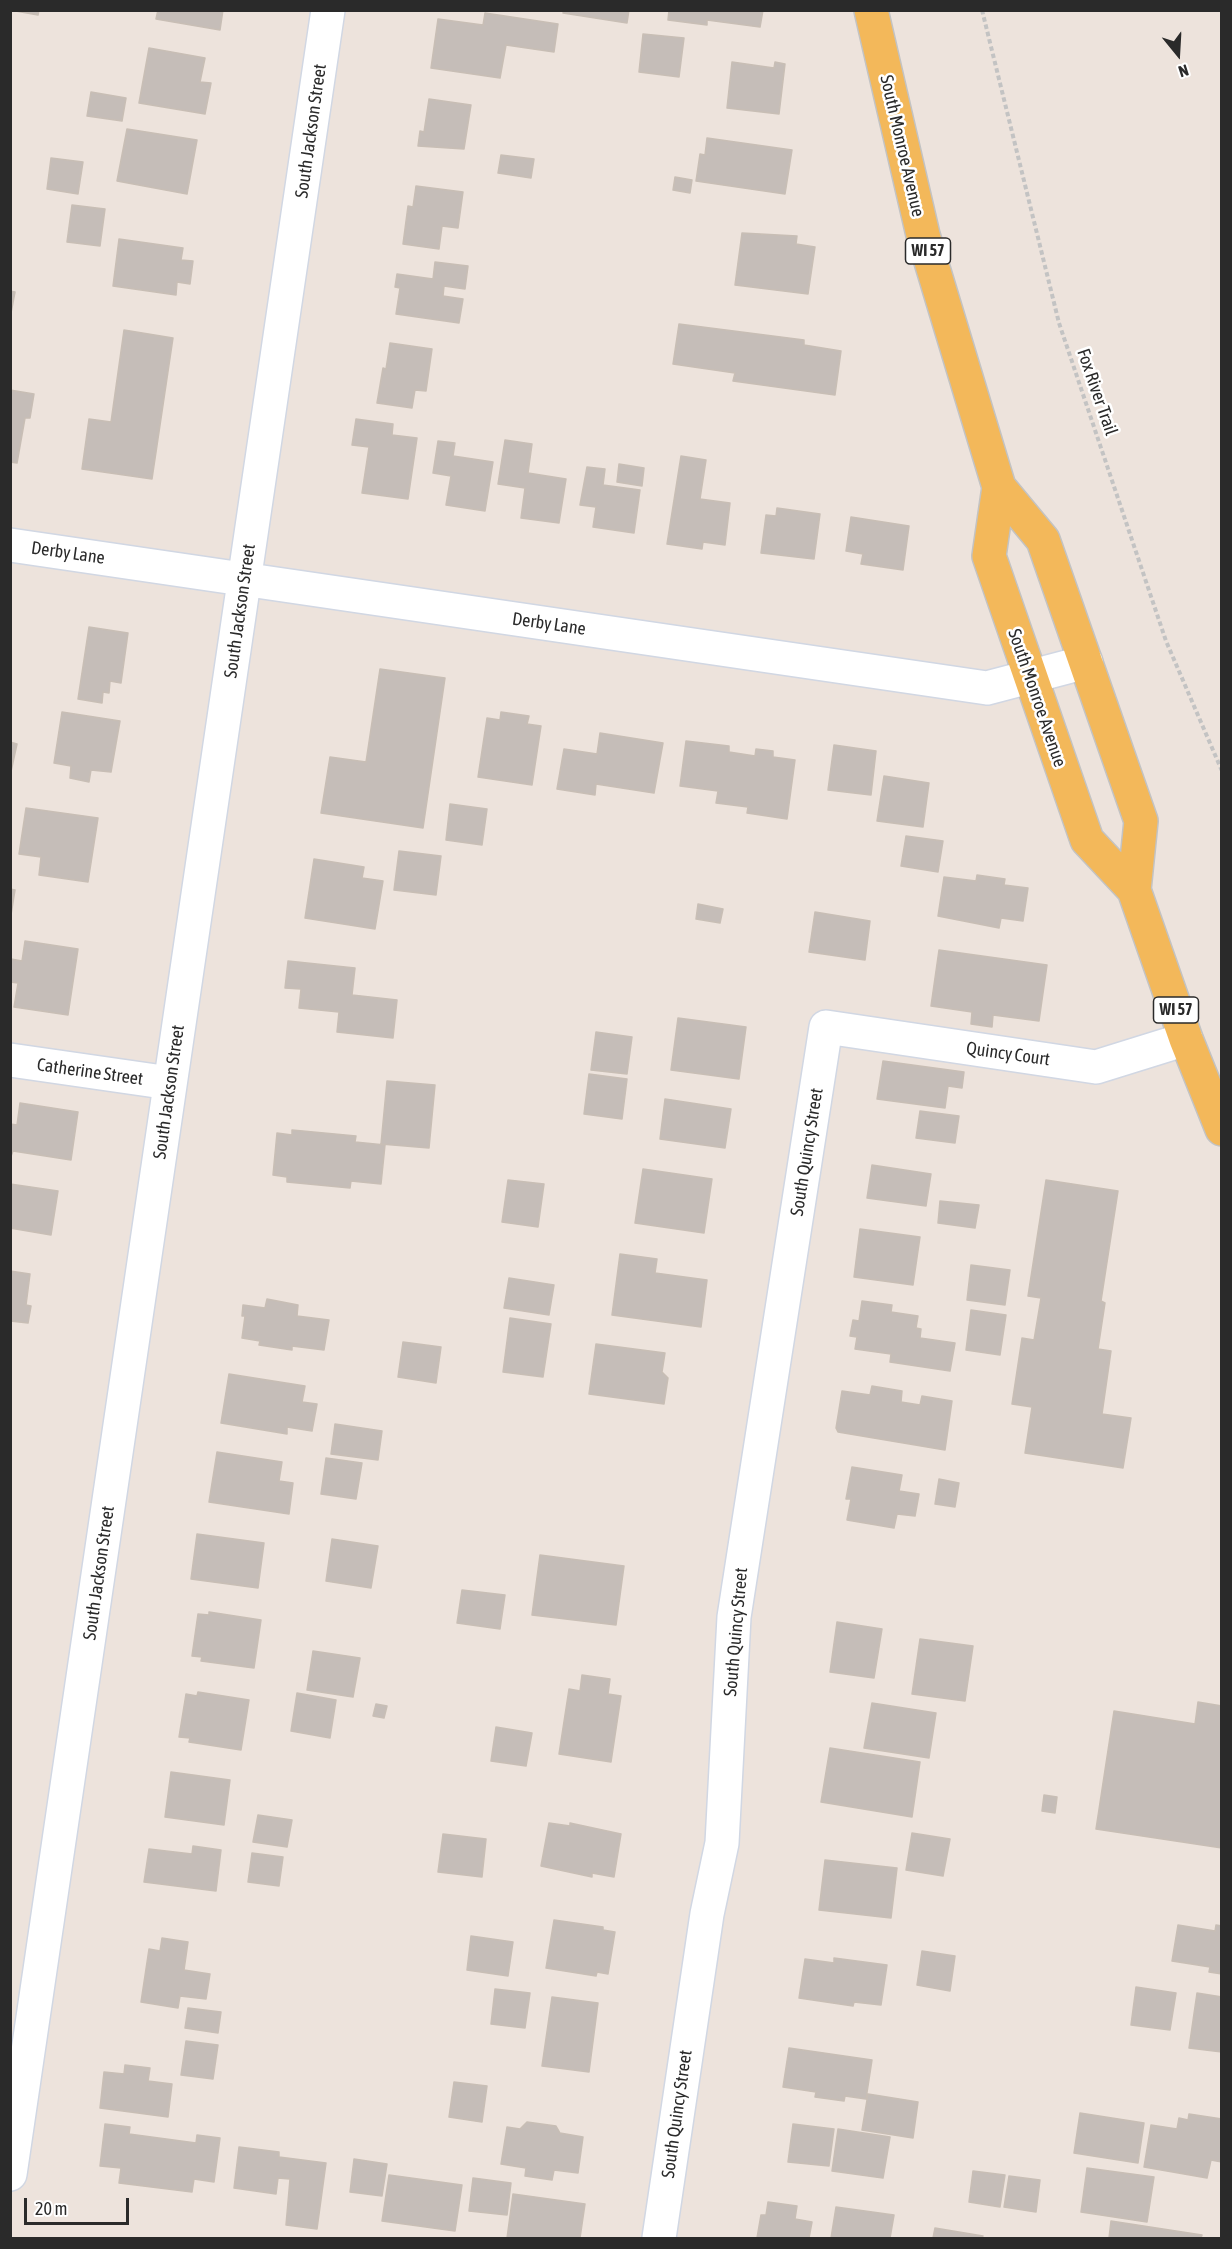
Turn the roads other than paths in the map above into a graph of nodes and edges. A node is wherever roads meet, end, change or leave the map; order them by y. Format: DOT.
graph roads {
  1 [pos="328,10"];
  2 [pos="871,10"];
  3 [pos="999,487"];
  4 [pos="10,545"];
  5 [pos="244,579"];
  6 [pos="1086,662"];
  7 [pos="1030,676"];
  8 [pos="1134,890"];
  9 [pos="826,1027"];
  10 [pos="1186,1039"];
  11 [pos="10,1060"];
  12 [pos="170,1083"];
  13 [pos="1221,1130"];
  14 [pos="10,2174"];
  15 [pos="659,2238"];
  1 -- 5 [label="street, South Jackson Street"];
  2 -- 3 [label="main road, South Monroe Avenue / WI 57"];
  3 -- 6 [label="main road, South Monroe Avenue / WI 57"];
  3 -- 7 [label="main road, South Monroe Avenue / WI 57"];
  4 -- 5 [label="street, Derby Lane"];
  5 -- 7 [label="street, Derby Lane"];
  5 -- 12 [label="street, South Jackson Street"];
  6 -- 7 [label="street, Derby Lane"];
  6 -- 8 [label="main road, South Monroe Avenue / WI 57"];
  7 -- 8 [label="main road, South Monroe Avenue / WI 57"];
  8 -- 10 [label="main road, South Monroe Avenue / WI 57"];
  9 -- 10 [label="street, Quincy Court"];
  9 -- 15 [label="street, South Quincy Street"];
  10 -- 13 [label="main road, South Monroe Avenue / WI 57"];
  11 -- 12 [label="street, Catherine Street"];
  12 -- 14 [label="street, South Jackson Street"];
}
